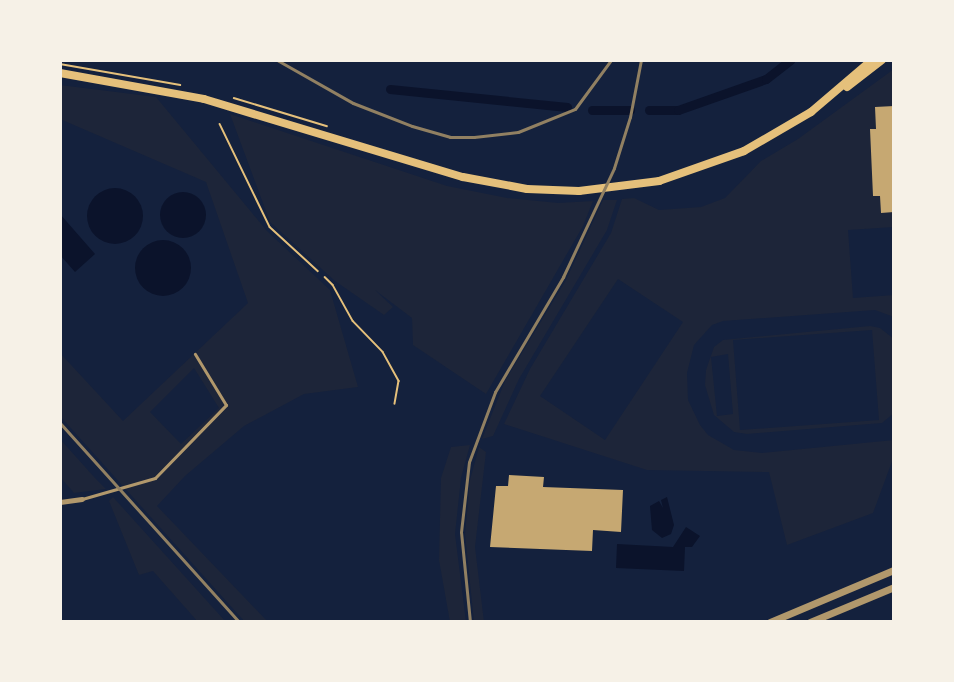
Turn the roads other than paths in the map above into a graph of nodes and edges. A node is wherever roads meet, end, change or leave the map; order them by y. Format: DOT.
graph roads {
  1 [pos="872,60"];
  2 [pos="882,60"];
  3 [pos="60,73"];
  4 [pos="837,92"];
  5 [pos="195,354"];
  6 [pos="82,499"];
  7 [pos="60,502"];
  8 [pos="894,570"];
  9 [pos="894,587"];
  10 [pos="770,622"];
  11 [pos="810,622"];
  1 -- 4 [label="main road"];
  2 -- 4 [label="main road"];
  3 -- 4 [label="main road"];
  5 -- 6 [label="lane"];
  6 -- 7 [label="street"];
  8 -- 10 [label="street"];
  9 -- 11 [label="street"];
}
